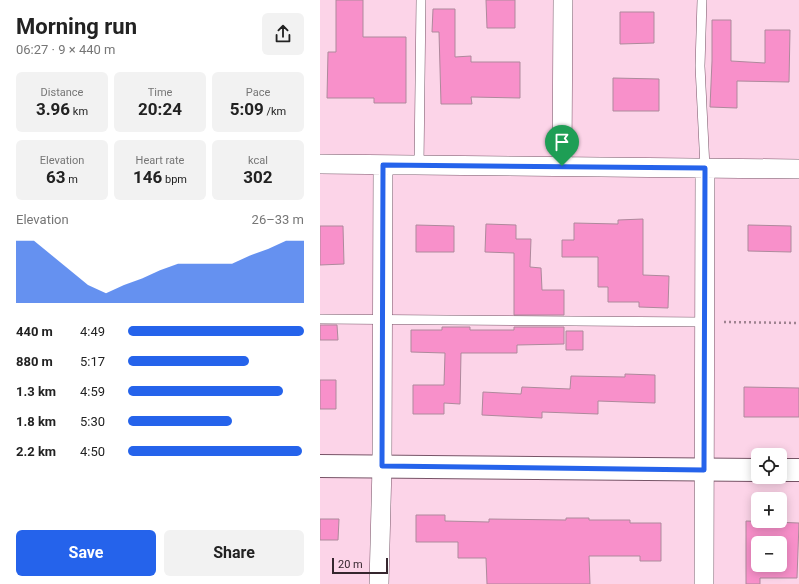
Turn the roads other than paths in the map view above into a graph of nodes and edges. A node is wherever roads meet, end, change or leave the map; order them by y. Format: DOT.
graph roads {
  1 [pos="421,0"];
  2 [pos="564,0"];
  3 [pos="702,0"];
  4 [pos="320,164"];
  5 [pos="383,165"];
  6 [pos="419,165"];
  7 [pos="562,166"];
  8 [pos="705,168"];
  9 [pos="799,169"];
  10 [pos="320,319"];
  11 [pos="382,319"];
  12 [pos="704,322"];
  13 [pos="320,466"];
  14 [pos="382,466"];
  15 [pos="704,470"];
  16 [pos="751,470"];
  17 [pos="787,470"];
  18 [pos="799,470"];
  19 [pos="379,584"];
  20 [pos="704,584"];
  1 -- 6 [label="lane"];
  2 -- 7 [label="street"];
  3 -- 8 [label="lane"];
  4 -- 5 [label="street"];
  5 -- 6 [label="street"];
  5 -- 11 [label="street"];
  6 -- 7 [label="street"];
  7 -- 8 [label="street"];
  8 -- 9 [label="street"];
  8 -- 12 [label="street"];
  10 -- 11 [label="lane"];
  11 -- 12 [label="lane"];
  11 -- 14 [label="street"];
  12 -- 15 [label="street"];
  13 -- 14 [label="main road"];
  14 -- 15 [label="main road"];
  14 -- 19 [label="street"];
  15 -- 16 [label="main road"];
  15 -- 20 [label="street"];
  17 -- 18 [label="main road"];
}
